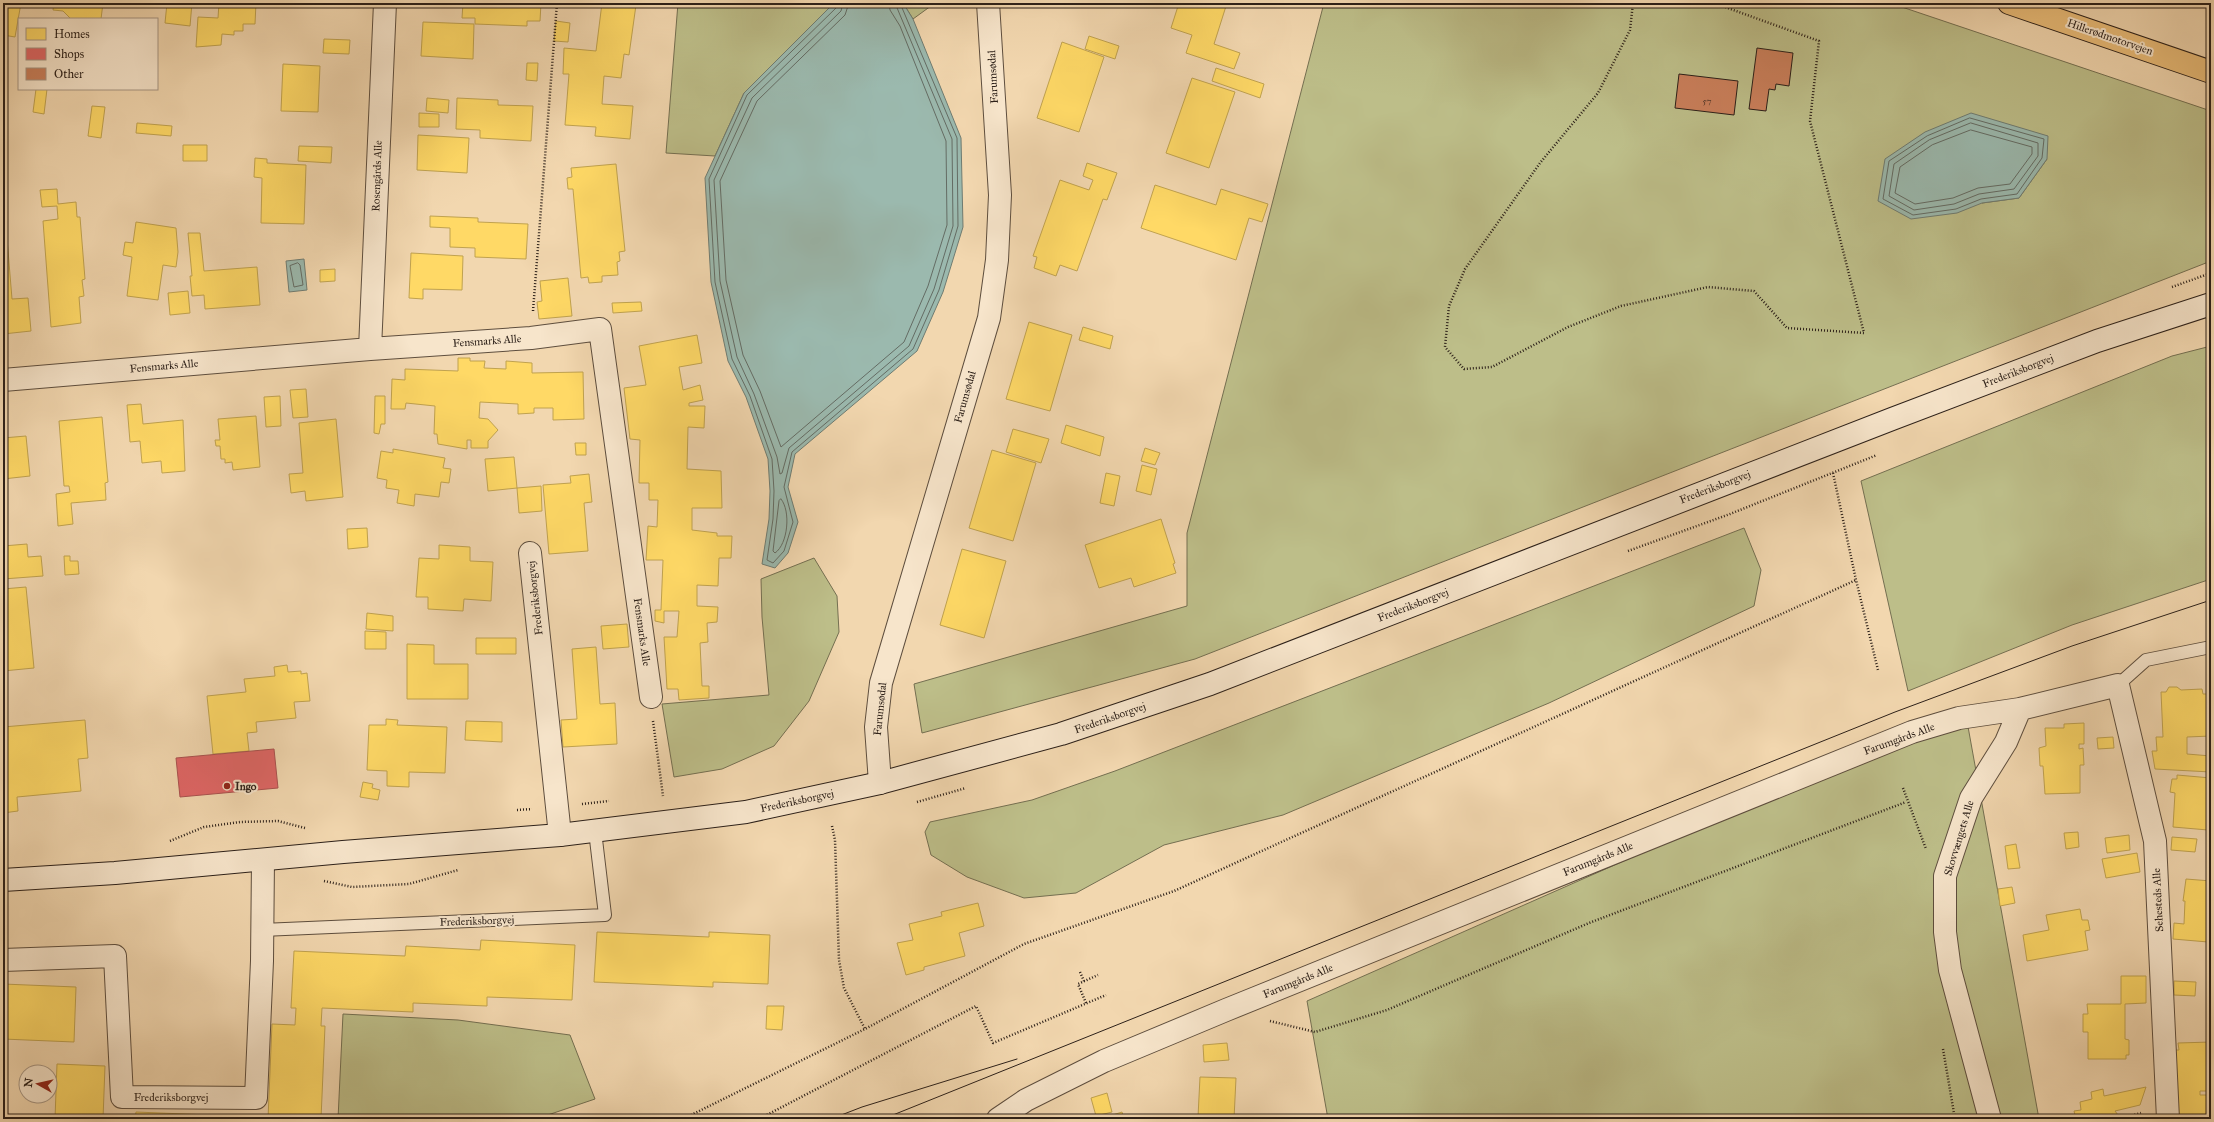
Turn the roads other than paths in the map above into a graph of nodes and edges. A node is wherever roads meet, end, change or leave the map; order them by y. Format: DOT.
graph roads {
  1 [pos="385,3"];
  2 [pos="988,3"];
  3 [pos="2009,3"];
  4 [pos="2211,72"];
  5 [pos="2211,304"];
  6 [pos="370,349"];
  7 [pos="3,380"];
  8 [pos="530,553"];
  9 [pos="2211,647"];
  10 [pos="2118,685"];
  11 [pos="651,697"];
  12 [pos="2020,708"];
  13 [pos="880,783"];
  14 [pos="595,831"];
  15 [pos="560,835"];
  16 [pos="263,860"];
  17 [pos="3,880"];
  18 [pos="262,930"];
  19 [pos="3,960"];
  20 [pos="998,1119"];
  21 [pos="1990,1119"];
  22 [pos="2168,1119"];
  1 -- 6 [label="street, Rosengårds Alle"];
  2 -- 13 [label="street, Farumsødal"];
  3 -- 4 [label="highway, Hillerødmotorvejen"];
  5 -- 13 [label="street, Frederiksborgvej"];
  6 -- 7 [label="street, Fensmarks Alle"];
  6 -- 11 [label="street, Fensmarks Alle"];
  8 -- 15 [label="street, Frederiksborgvej"];
  9 -- 10 [label="lane, Farumgårds Alle"];
  10 -- 12 [label="street, Farumgårds Alle"];
  10 -- 22 [label="street, Sehesteds Alle"];
  12 -- 20 [label="street, Farumgårds Alle"];
  12 -- 21 [label="street, Skovvængets Alle"];
  13 -- 14 [label="street, Frederiksborgvej"];
  14 -- 15 [label="street, Frederiksborgvej"];
  14 -- 18 [label="lane, Frederiksborgvej"];
  15 -- 16 [label="street, Frederiksborgvej"];
  16 -- 17 [label="street, Frederiksborgvej"];
  16 -- 18 [label="street, Frederiksborgvej"];
  18 -- 19 [label="street, Frederiksborgvej"];
}
